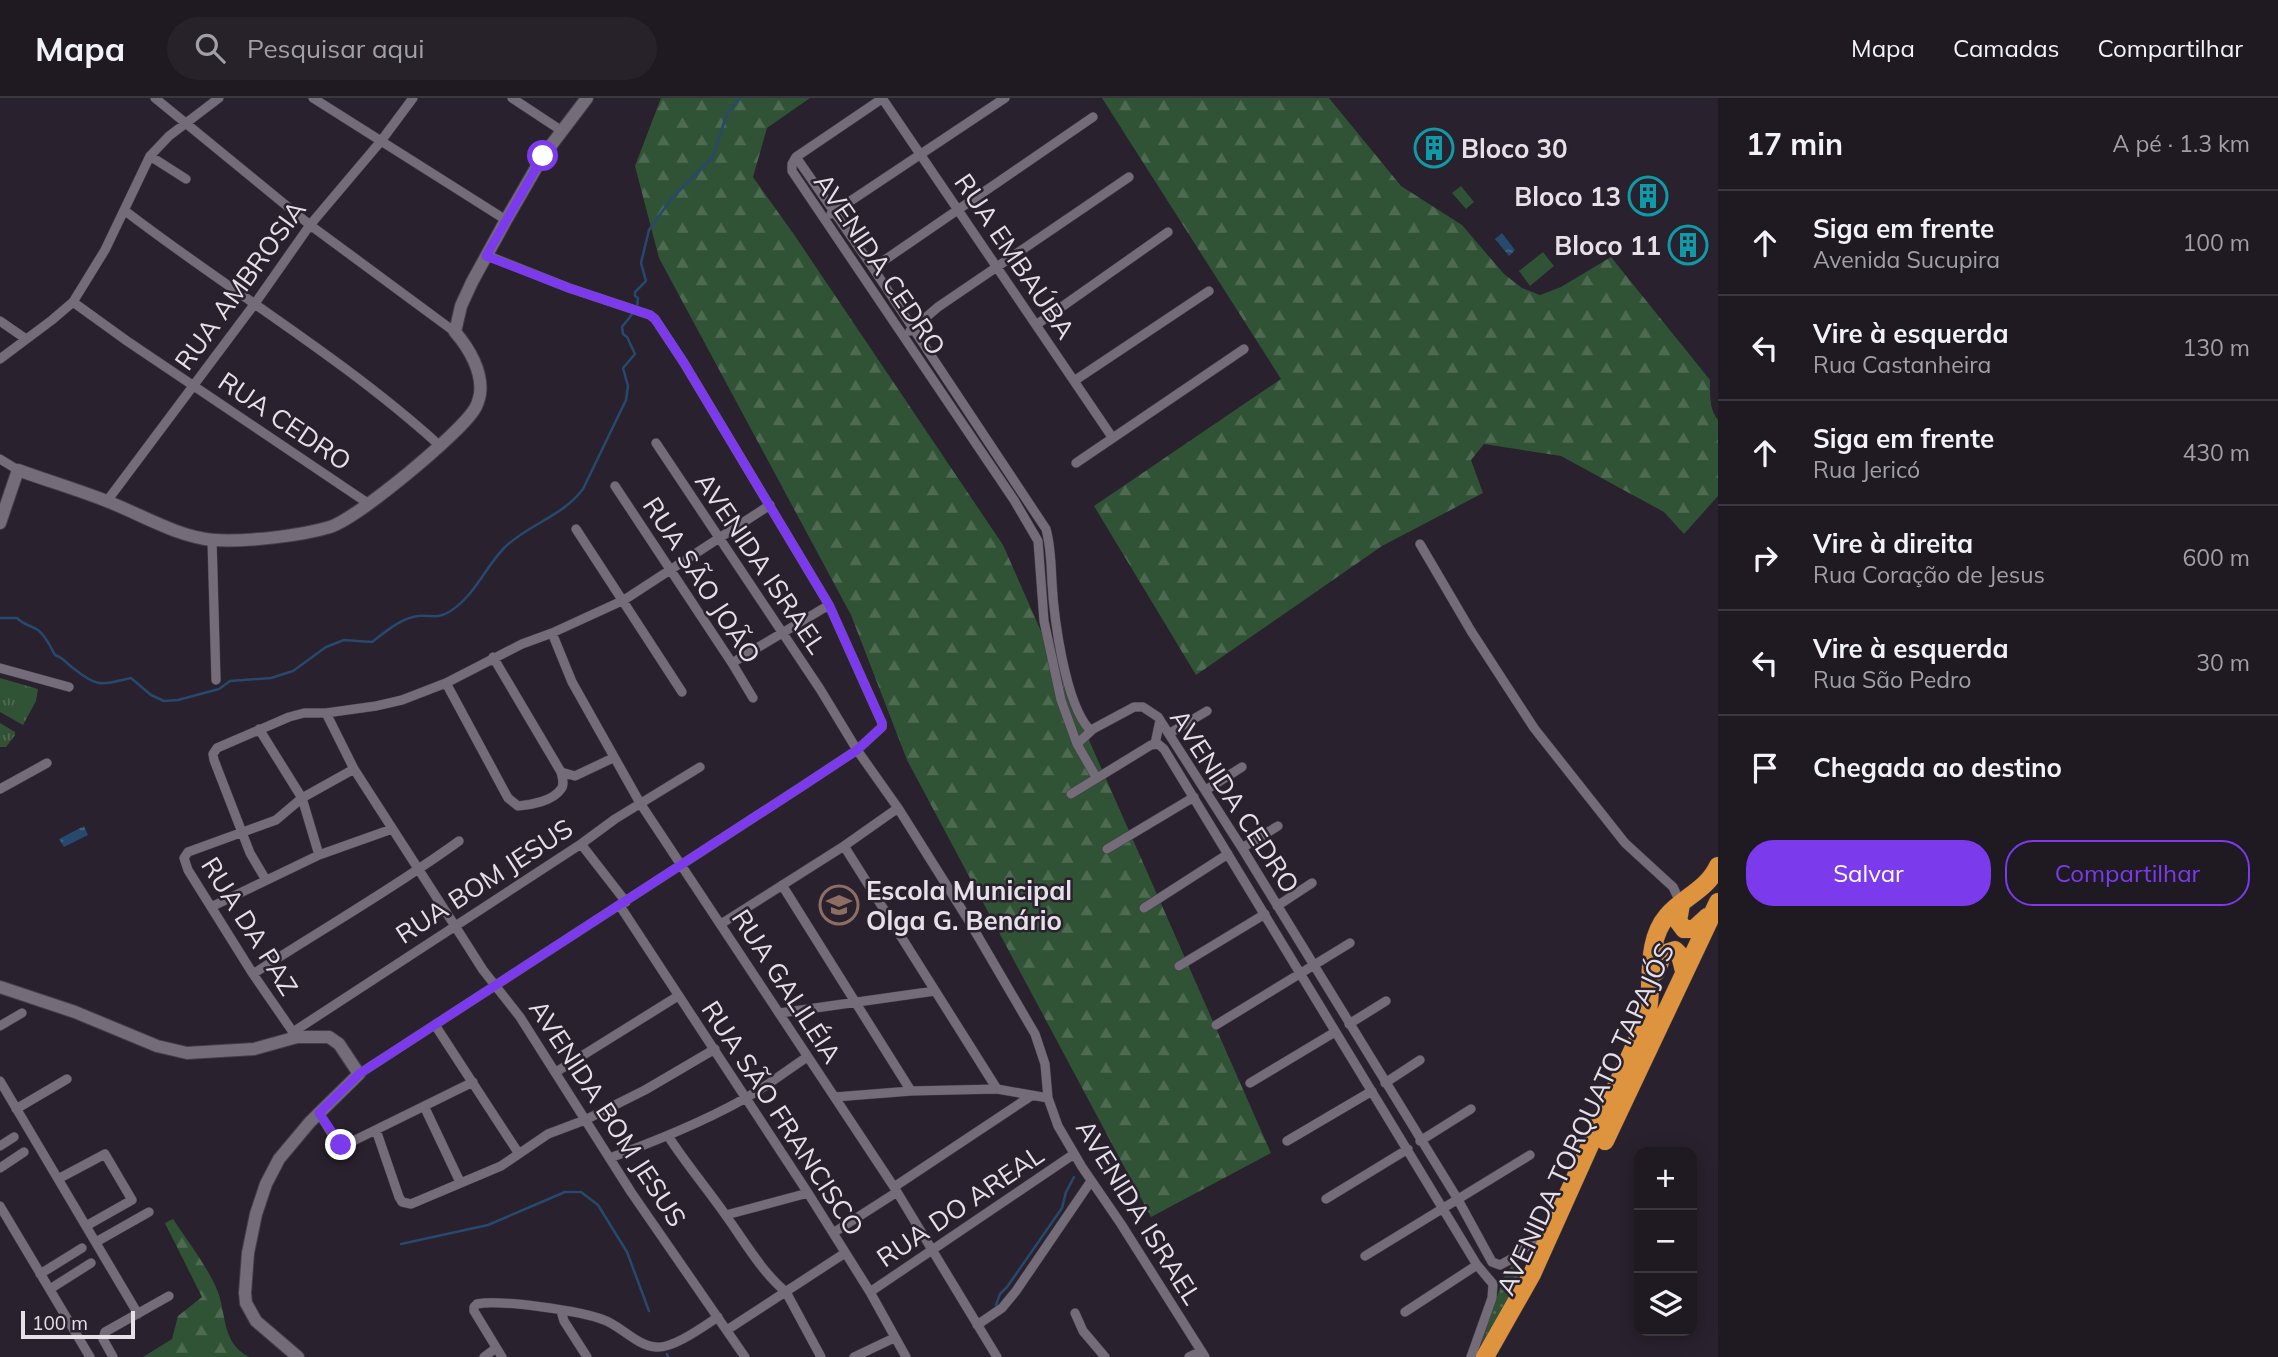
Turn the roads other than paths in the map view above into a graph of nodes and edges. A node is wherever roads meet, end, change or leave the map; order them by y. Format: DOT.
graph roads {
  1 [pos="155,98"];
  2 [pos="219,98"];
  3 [pos="313,98"];
  4 [pos="413,98"];
  5 [pos="512,98"];
  6 [pos="587,98"];
  7 [pos="883,98"];
  8 [pos="1004,98"];
  9 [pos="1093,117"];
  10 [pos="184,124"];
  11 [pos="562,131"];
  12 [pos="381,141"];
  13 [pos="921,155"];
  14 [pos="150,156"];
  15 [pos="796,157"];
  16 [pos="1129,177"];
  17 [pos="186,179"];
  18 [pos="124,210"];
  19 [pos="960,210"];
  20 [pos="834,212"];
  21 [pos="824,219"];
  22 [pos="506,220"];
  23 [pos="310,225"];
  24 [pos="1168,232"];
  25 [pos="486,256"];
  26 [pos="873,268"];
  27 [pos="997,268"];
  28 [pos="1209,291"];
  29 [pos="73,302"];
  30 [pos="256,302"];
  31 [pos="0,321"];
  32 [pos="1036,324"];
  33 [pos="913,328"];
  34 [pos="455,332"];
  35 [pos="903,336"];
  36 [pos="26,339"];
  37 [pos="1244,349"];
  38 [pos="0,359"];
  39 [pos="1074,381"];
  40 [pos="194,384"];
  41 [pos="1112,437"];
  42 [pos="656,443"];
  43 [pos="439,445"];
  44 [pos="0,459"];
  45 [pos="1003,462"];
  46 [pos="1076,463"];
  47 [pos="993,469"];
  48 [pos="18,470"];
  49 [pos="615,486"];
  50 [pos="107,501"];
  51 [pos="369,504"];
  52 [pos="770,505"];
  53 [pos="0,523"];
  54 [pos="576,529"];
  55 [pos="719,538"];
  56 [pos="212,540"];
  57 [pos="1420,544"];
  58 [pos="670,569"];
  59 [pos="624,600"];
  60 [pos="829,605"];
  61 [pos="1043,606"];
  62 [pos="1054,606"];
  63 [pos="782,633"];
  64 [pos="552,634"];
  65 [pos="493,657"];
  66 [pos="732,663"];
  67 [pos="0,668"];
  68 [pos="216,680"];
  69 [pos="446,683"];
  70 [pos="69,687"];
  71 [pos="682,692"];
  72 [pos="753,698"];
  73 [pos="1207,710"];
  74 [pos="326,713"];
  75 [pos="1160,720"];
  76 [pos="260,729"];
  77 [pos="1093,729"];
  78 [pos="1170,733"];
  79 [pos="1077,744"];
  80 [pos="1155,744"];
  81 [pos="857,750"];
  82 [pos="613,758"];
  83 [pos="47,763"];
  84 [pos="700,767"];
  85 [pos="1242,767"];
  86 [pos="354,769"];
  87 [pos="561,772"];
  88 [pos="1096,777"];
  89 [pos="0,789"];
  90 [pos="1206,790"];
  91 [pos="1070,794"];
  92 [pos="1194,797"];
  93 [pos="302,798"];
  94 [pos="640,803"];
  95 [pos="898,808"];
  96 [pos="1278,826"];
  97 [pos="392,830"];
  98 [pos="242,832"];
  99 [pos="459,841"];
  100 [pos="581,844"];
  101 [pos="844,846"];
  102 [pos="1242,848"];
  103 [pos="1107,849"];
  104 [pos="1228,854"];
  105 [pos="319,855"];
  106 [pos="681,865"];
  107 [pos="1718,866"];
  108 [pos="419,871"];
  109 [pos="266,880"];
  110 [pos="1312,883"];
  111 [pos="782,885"];
  112 [pos="623,904"];
  113 [pos="1681,904"];
  114 [pos="1717,904"];
  115 [pos="1278,906"];
  116 [pos="211,907"];
  117 [pos="1143,908"];
  118 [pos="1265,914"];
  119 [pos="721,923"];
  120 [pos="455,926"];
  121 [pos="1350,943"];
  122 [pos="1314,965"];
  123 [pos="1179,966"];
  124 [pos="1684,971"];
  125 [pos="1300,973"];
  126 [pos="253,974"];
  127 [pos="497,986"];
  128 [pos="0,987"];
  129 [pos="935,991"];
  130 [pos="1650,995"];
  131 [pos="678,996"];
  132 [pos="1386,1001"];
  133 [pos="856,1003"];
  134 [pos="22,1013"];
  135 [pos="780,1013"];
  136 [pos="1349,1024"];
  137 [pos="435,1025"];
  138 [pos="1216,1025"];
  139 [pos="0,1026"];
  140 [pos="1335,1032"];
  141 [pos="295,1035"];
  142 [pos="715,1049"];
  143 [pos="807,1057"];
  144 [pos="1420,1060"];
  145 [pos="556,1072"];
  146 [pos="359,1074"];
  147 [pos="67,1079"];
  148 [pos="0,1081"];
  149 [pos="473,1082"];
  150 [pos="1250,1083"];
  151 [pos="1385,1083"];
  152 [pos="997,1090"];
  153 [pos="1372,1090"];
  154 [pos="911,1091"];
  155 [pos="1031,1096"];
  156 [pos="835,1097"];
  157 [pos="746,1098"];
  158 [pos="1048,1098"];
  159 [pos="424,1106"];
  160 [pos="16,1109"];
  161 [pos="1471,1109"];
  162 [pos="319,1113"];
  163 [pos="585,1120"];
  164 [pos="376,1130"];
  165 [pos="668,1136"];
  166 [pos="14,1137"];
  167 [pos="1287,1141"];
  168 [pos="1420,1141"];
  169 [pos="0,1146"];
  170 [pos="1408,1149"];
  171 [pos="24,1153"];
  172 [pos="519,1154"];
  173 [pos="1074,1154"];
  174 [pos="1530,1154"];
  175 [pos="610,1158"];
  176 [pos="0,1168"];
  177 [pos="58,1179"];
  178 [pos="1091,1181"];
  179 [pos="460,1182"];
  180 [pos="895,1189"];
  181 [pos="808,1194"];
  182 [pos="1457,1198"];
  183 [pos="1326,1199"];
  184 [pos="0,1206"];
  185 [pos="1443,1206"];
  186 [pos="149,1212"];
  187 [pos="726,1215"];
  188 [pos="1559,1215"];
  189 [pos="86,1226"];
  190 [pos="833,1233"];
  191 [pos="96,1242"];
  192 [pos="82,1248"];
  193 [pos="933,1250"];
  194 [pos="845,1252"];
  195 [pos="1365,1256"];
  196 [pos="91,1264"];
  197 [pos="1477,1265"];
  198 [pos="40,1274"];
  199 [pos="50,1289"];
  200 [pos="786,1292"];
  201 [pos="870,1292"];
  202 [pos="169,1296"];
  203 [pos="561,1311"];
  204 [pos="1405,1312"];
  205 [pos="138,1314"];
  206 [pos="1075,1314"];
  207 [pos="718,1317"];
  208 [pos="977,1325"];
  209 [pos="727,1330"];
  210 [pos="894,1338"];
  211 [pos="499,1353"];
  212 [pos="1203,1354"];
  213 [pos="90,1357"];
  214 [pos="113,1357"];
  215 [pos="298,1357"];
  216 [pos="484,1357"];
  217 [pos="587,1357"];
  218 [pos="745,1357"];
  219 [pos="821,1357"];
  220 [pos="854,1357"];
  221 [pos="906,1357"];
  222 [pos="997,1357"];
  223 [pos="1105,1357"];
  224 [pos="1189,1357"];
  225 [pos="1471,1357"];
  226 [pos="1485,1357"];
  227 [pos="1497,1357"];
  1 -- 10 [label="street"];
  2 -- 10 [label="street"];
  3 -- 12 [label="street"];
  4 -- 12 [label="street, RUA AMBROSIA"];
  5 -- 11 [label="street"];
  6 -- 11 [label="street"];
  7 -- 13 [label="street, RUA EMBAÚBA"];
  7 -- 15 [label="street"];
  8 -- 13 [label="street"];
  9 -- 19 [label="street"];
  10 -- 14 [label="street"];
  10 -- 23 [label="street"];
  11 -- 22 [label="street"];
  12 -- 22 [label="street"];
  12 -- 23 [label="street, RUA AMBROSIA"];
  13 -- 19 [label="street, RUA EMBAÚBA"];
  13 -- 20 [label="street"];
  14 -- 17 [label="street"];
  14 -- 18 [label="street"];
  15 -- 20 [label="street, AVENIDA CEDRO"];
  15 -- 21 [label="street, AVENIDA CEDRO"];
  16 -- 27 [label="street"];
  18 -- 29 [label="street"];
  18 -- 30 [label="street"];
  19 -- 26 [label="street"];
  19 -- 27 [label="street, RUA EMBAÚBA"];
  20 -- 21 [label="street"];
  20 -- 26 [label="street, AVENIDA CEDRO"];
  21 -- 35 [label="street, AVENIDA CEDRO"];
  22 -- 25 [label="street"];
  23 -- 30 [label="street, RUA AMBROSIA"];
  23 -- 34 [label="street"];
  24 -- 32 [label="street"];
  25 -- 34 [label="street"];
  25 -- 52 [label="street"];
  26 -- 33 [label="street, AVENIDA CEDRO"];
  27 -- 32 [label="street, RUA EMBAÚBA"];
  27 -- 33 [label="street"];
  28 -- 39 [label="street"];
  29 -- 36 [label="street"];
  29 -- 40 [label="street, RUA CEDRO"];
  30 -- 40 [label="street, RUA AMBROSIA"];
  30 -- 43 [label="street"];
  31 -- 36 [label="street"];
  32 -- 39 [label="street, RUA EMBAÚBA"];
  33 -- 35 [label="street"];
  33 -- 45 [label="street, AVENIDA CEDRO"];
  34 -- 43 [label="street"];
  35 -- 47 [label="street, AVENIDA CEDRO"];
  36 -- 38 [label="street"];
  37 -- 41 [label="street"];
  39 -- 41 [label="street, RUA EMBAÚBA"];
  40 -- 50 [label="street, RUA AMBROSIA"];
  40 -- 51 [label="street, RUA CEDRO"];
  41 -- 46 [label="street"];
  42 -- 55 [label="street, AVENIDA ISRAEL"];
  43 -- 51 [label="street"];
  44 -- 48 [label="street"];
  45 -- 47 [label="street"];
  45 -- 62 [label="street, AVENIDA CEDRO"];
  47 -- 61 [label="street, AVENIDA CEDRO"];
  48 -- 50 [label="street"];
  48 -- 53 [label="street"];
  49 -- 58 [label="street, RUA SÃO JOÃO"];
  50 -- 56 [label="street"];
  51 -- 56 [label="street"];
  52 -- 55 [label="street"];
  52 -- 60 [label="street"];
  54 -- 59 [label="street"];
  55 -- 58 [label="street"];
  55 -- 63 [label="street, AVENIDA ISRAEL"];
  56 -- 68 [label="street"];
  57 -- 113 [label="street"];
  58 -- 59 [label="street"];
  58 -- 66 [label="street, RUA SÃO JOÃO"];
  59 -- 64 [label="street"];
  59 -- 71 [label="street"];
  60 -- 63 [label="street"];
  60 -- 81 [label="street"];
  61 -- 62 [label="street"];
  61 -- 79 [label="street, AVENIDA CEDRO"];
  62 -- 77 [label="street, AVENIDA CEDRO"];
  63 -- 66 [label="street"];
  63 -- 81 [label="street, AVENIDA ISRAEL"];
  64 -- 65 [label="street"];
  64 -- 82 [label="street, RUA GALILÉIA"];
  65 -- 69 [label="street"];
  65 -- 87 [label="street"];
  66 -- 72 [label="street, RUA SÃO JOÃO"];
  67 -- 70 [label="street"];
  69 -- 74 [label="street"];
  69 -- 87 [label="street"];
  73 -- 78 [label="street"];
  74 -- 76 [label="street"];
  74 -- 86 [label="street, AVENIDA BOM JESUS"];
  75 -- 77 [label="street, AVENIDA CEDRO"];
  75 -- 78 [label="street, AVENIDA CEDRO"];
  75 -- 80 [label="street"];
  76 -- 93 [label="street"];
  76 -- 98 [label="street"];
  77 -- 79 [label="street"];
  78 -- 90 [label="street, AVENIDA CEDRO"];
  79 -- 88 [label="street, AVENIDA CEDRO"];
  80 -- 88 [label="street, AVENIDA CEDRO"];
  80 -- 92 [label="street, AVENIDA CEDRO"];
  81 -- 95 [label="street, AVENIDA ISRAEL"];
  81 -- 106 [label="street"];
  82 -- 87 [label="street"];
  82 -- 94 [label="street, RUA GALILÉIA"];
  83 -- 89 [label="street"];
  84 -- 94 [label="street, RUA BOM JESUS"];
  85 -- 90 [label="street"];
  86 -- 93 [label="street, RUA DA PAZ"];
  86 -- 97 [label="street, AVENIDA BOM JESUS"];
  88 -- 91 [label="street"];
  90 -- 102 [label="street, AVENIDA CEDRO"];
  92 -- 103 [label="street"];
  92 -- 104 [label="street, AVENIDA CEDRO"];
  93 -- 98 [label="street, RUA DA PAZ"];
  93 -- 105 [label="street"];
  94 -- 100 [label="street, RUA BOM JESUS"];
  94 -- 106 [label="street, RUA GALILÉIA"];
  95 -- 101 [label="street"];
  95 -- 158 [label="street, AVENIDA ISRAEL"];
  96 -- 102 [label="street"];
  97 -- 105 [label="street"];
  97 -- 108 [label="street, AVENIDA BOM JESUS"];
  98 -- 109 [label="street"];
  98 -- 116 [label="street, RUA DA PAZ"];
  99 -- 108 [label="street"];
  100 -- 112 [label="street, RUA SÃO FRANCISCO"];
  100 -- 120 [label="street, RUA BOM JESUS"];
  101 -- 111 [label="street"];
  101 -- 129 [label="street"];
  102 -- 115 [label="street, AVENIDA CEDRO"];
  104 -- 117 [label="street"];
  104 -- 118 [label="street, AVENIDA CEDRO"];
  105 -- 109 [label="street"];
  106 -- 112 [label="street"];
  106 -- 119 [label="street, RUA GALILÉIA"];
  107 -- 113 [label="highway, AVENIDA TORQUATO TAPAJÓS"];
  108 -- 120 [label="street, AVENIDA BOM JESUS"];
  108 -- 126 [label="street"];
  109 -- 116 [label="street"];
  110 -- 115 [label="street"];
  111 -- 119 [label="street"];
  111 -- 133 [label="street"];
  112 -- 127 [label="street"];
  112 -- 131 [label="street, RUA SÃO FRANCISCO"];
  113 -- 114 [label="highway"];
  113 -- 130 [label="highway, AVENIDA TORQUATO TAPAJÓS"];
  114 -- 124 [label="highway, AVENIDA TORQUATO TAPAJÓS"];
  115 -- 122 [label="street, AVENIDA CEDRO"];
  116 -- 126 [label="street, RUA DA PAZ"];
  118 -- 123 [label="street"];
  118 -- 125 [label="street, AVENIDA CEDRO"];
  119 -- 135 [label="street, RUA GALILÉIA"];
  120 -- 127 [label="street, AVENIDA BOM JESUS"];
  120 -- 141 [label="street, RUA BOM JESUS"];
  121 -- 122 [label="street"];
  122 -- 125 [label="street"];
  122 -- 136 [label="street, AVENIDA CEDRO"];
  124 -- 130 [label="highway"];
  124 -- 227 [label="highway, AVENIDA TORQUATO TAPAJÓS"];
  125 -- 138 [label="street"];
  125 -- 140 [label="street, AVENIDA CEDRO"];
  126 -- 141 [label="street, RUA DA PAZ"];
  127 -- 137 [label="street"];
  127 -- 145 [label="street, AVENIDA BOM JESUS"];
  128 -- 141 [label="street"];
  129 -- 133 [label="street"];
  129 -- 152 [label="street"];
  130 -- 188 [label="highway, AVENIDA TORQUATO TAPAJÓS"];
  131 -- 142 [label="street, RUA SÃO FRANCISCO"];
  131 -- 145 [label="street"];
  132 -- 136 [label="street"];
  133 -- 135 [label="street"];
  133 -- 154 [label="street"];
  134 -- 139 [label="street"];
  135 -- 143 [label="street, RUA GALILÉIA"];
  136 -- 151 [label="street, AVENIDA CEDRO"];
  137 -- 146 [label="street"];
  137 -- 149 [label="street"];
  140 -- 150 [label="street"];
  140 -- 153 [label="street, AVENIDA CEDRO"];
  141 -- 146 [label="street"];
  142 -- 157 [label="street, RUA SÃO FRANCISCO"];
  142 -- 163 [label="street"];
  143 -- 156 [label="street, RUA GALILÉIA"];
  143 -- 157 [label="street"];
  144 -- 151 [label="street"];
  145 -- 163 [label="street, AVENIDA BOM JESUS"];
  146 -- 162 [label="street"];
  147 -- 160 [label="street"];
  148 -- 160 [label="street"];
  149 -- 159 [label="street"];
  149 -- 172 [label="street"];
  151 -- 168 [label="street, AVENIDA CEDRO"];
  152 -- 154 [label="street"];
  152 -- 155 [label="street"];
  153 -- 167 [label="street"];
  153 -- 170 [label="street, AVENIDA CEDRO"];
  154 -- 156 [label="street"];
  155 -- 158 [label="street"];
  155 -- 180 [label="street"];
  156 -- 180 [label="street, RUA GALILÉIA"];
  157 -- 165 [label="street"];
  157 -- 181 [label="street, RUA SÃO FRANCISCO"];
  158 -- 173 [label="street, AVENIDA ISRAEL"];
  159 -- 164 [label="street"];
  159 -- 179 [label="street"];
  160 -- 177 [label="street"];
  161 -- 168 [label="street"];
  162 -- 164 [label="street"];
  162 -- 215 [label="street"];
  163 -- 172 [label="street"];
  163 -- 175 [label="street, AVENIDA BOM JESUS"];
  164 -- 179 [label="street"];
  165 -- 175 [label="street"];
  165 -- 187 [label="street"];
  166 -- 169 [label="street"];
  168 -- 182 [label="street, AVENIDA CEDRO"];
  170 -- 183 [label="street"];
  170 -- 185 [label="street, AVENIDA CEDRO"];
  171 -- 176 [label="street"];
  172 -- 179 [label="street"];
  173 -- 178 [label="street, AVENIDA ISRAEL"];
  173 -- 193 [label="street, RUA DO AREAL"];
  174 -- 182 [label="street"];
  175 -- 207 [label="street, AVENIDA BOM JESUS"];
  177 -- 189 [label="street"];
  177 -- 189 [label="street"];
  178 -- 208 [label="street"];
  178 -- 212 [label="street, AVENIDA ISRAEL"];
  180 -- 190 [label="street"];
  180 -- 193 [label="street, RUA GALILÉIA"];
  181 -- 187 [label="street"];
  181 -- 190 [label="street, RUA SÃO FRANCISCO"];
  182 -- 185 [label="street"];
  182 -- 188 [label="street, AVENIDA CEDRO"];
  184 -- 198 [label="street"];
  185 -- 195 [label="street"];
  185 -- 197 [label="street, AVENIDA CEDRO"];
  186 -- 191 [label="street"];
  187 -- 200 [label="street"];
  188 -- 226 [label="highway, AVENIDA TORQUATO TAPAJÓS"];
  189 -- 191 [label="street"];
  190 -- 194 [label="street, RUA SÃO FRANCISCO"];
  191 -- 205 [label="street"];
  192 -- 198 [label="street"];
  193 -- 201 [label="street, RUA DO AREAL"];
  193 -- 208 [label="street, RUA GALILÉIA"];
  194 -- 200 [label="street"];
  194 -- 201 [label="street, RUA SÃO FRANCISCO"];
  196 -- 199 [label="street"];
  197 -- 204 [label="street"];
  197 -- 225 [label="street, AVENIDA CEDRO"];
  198 -- 199 [label="street"];
  199 -- 213 [label="street"];
  200 -- 209 [label="street"];
  200 -- 219 [label="street"];
  201 -- 210 [label="street, RUA SÃO FRANCISCO"];
  202 -- 205 [label="street"];
  203 -- 207 [label="street"];
  203 -- 211 [label="street"];
  203 -- 217 [label="street"];
  205 -- 214 [label="street"];
  206 -- 223 [label="street"];
  207 -- 209 [label="street, AVENIDA BOM JESUS"];
  208 -- 222 [label="street, RUA GALILÉIA"];
  209 -- 218 [label="street, AVENIDA BOM JESUS"];
  210 -- 220 [label="street"];
  210 -- 221 [label="street, RUA SÃO FRANCISCO"];
  211 -- 216 [label="street"];
  212 -- 224 [label="street"];
}
